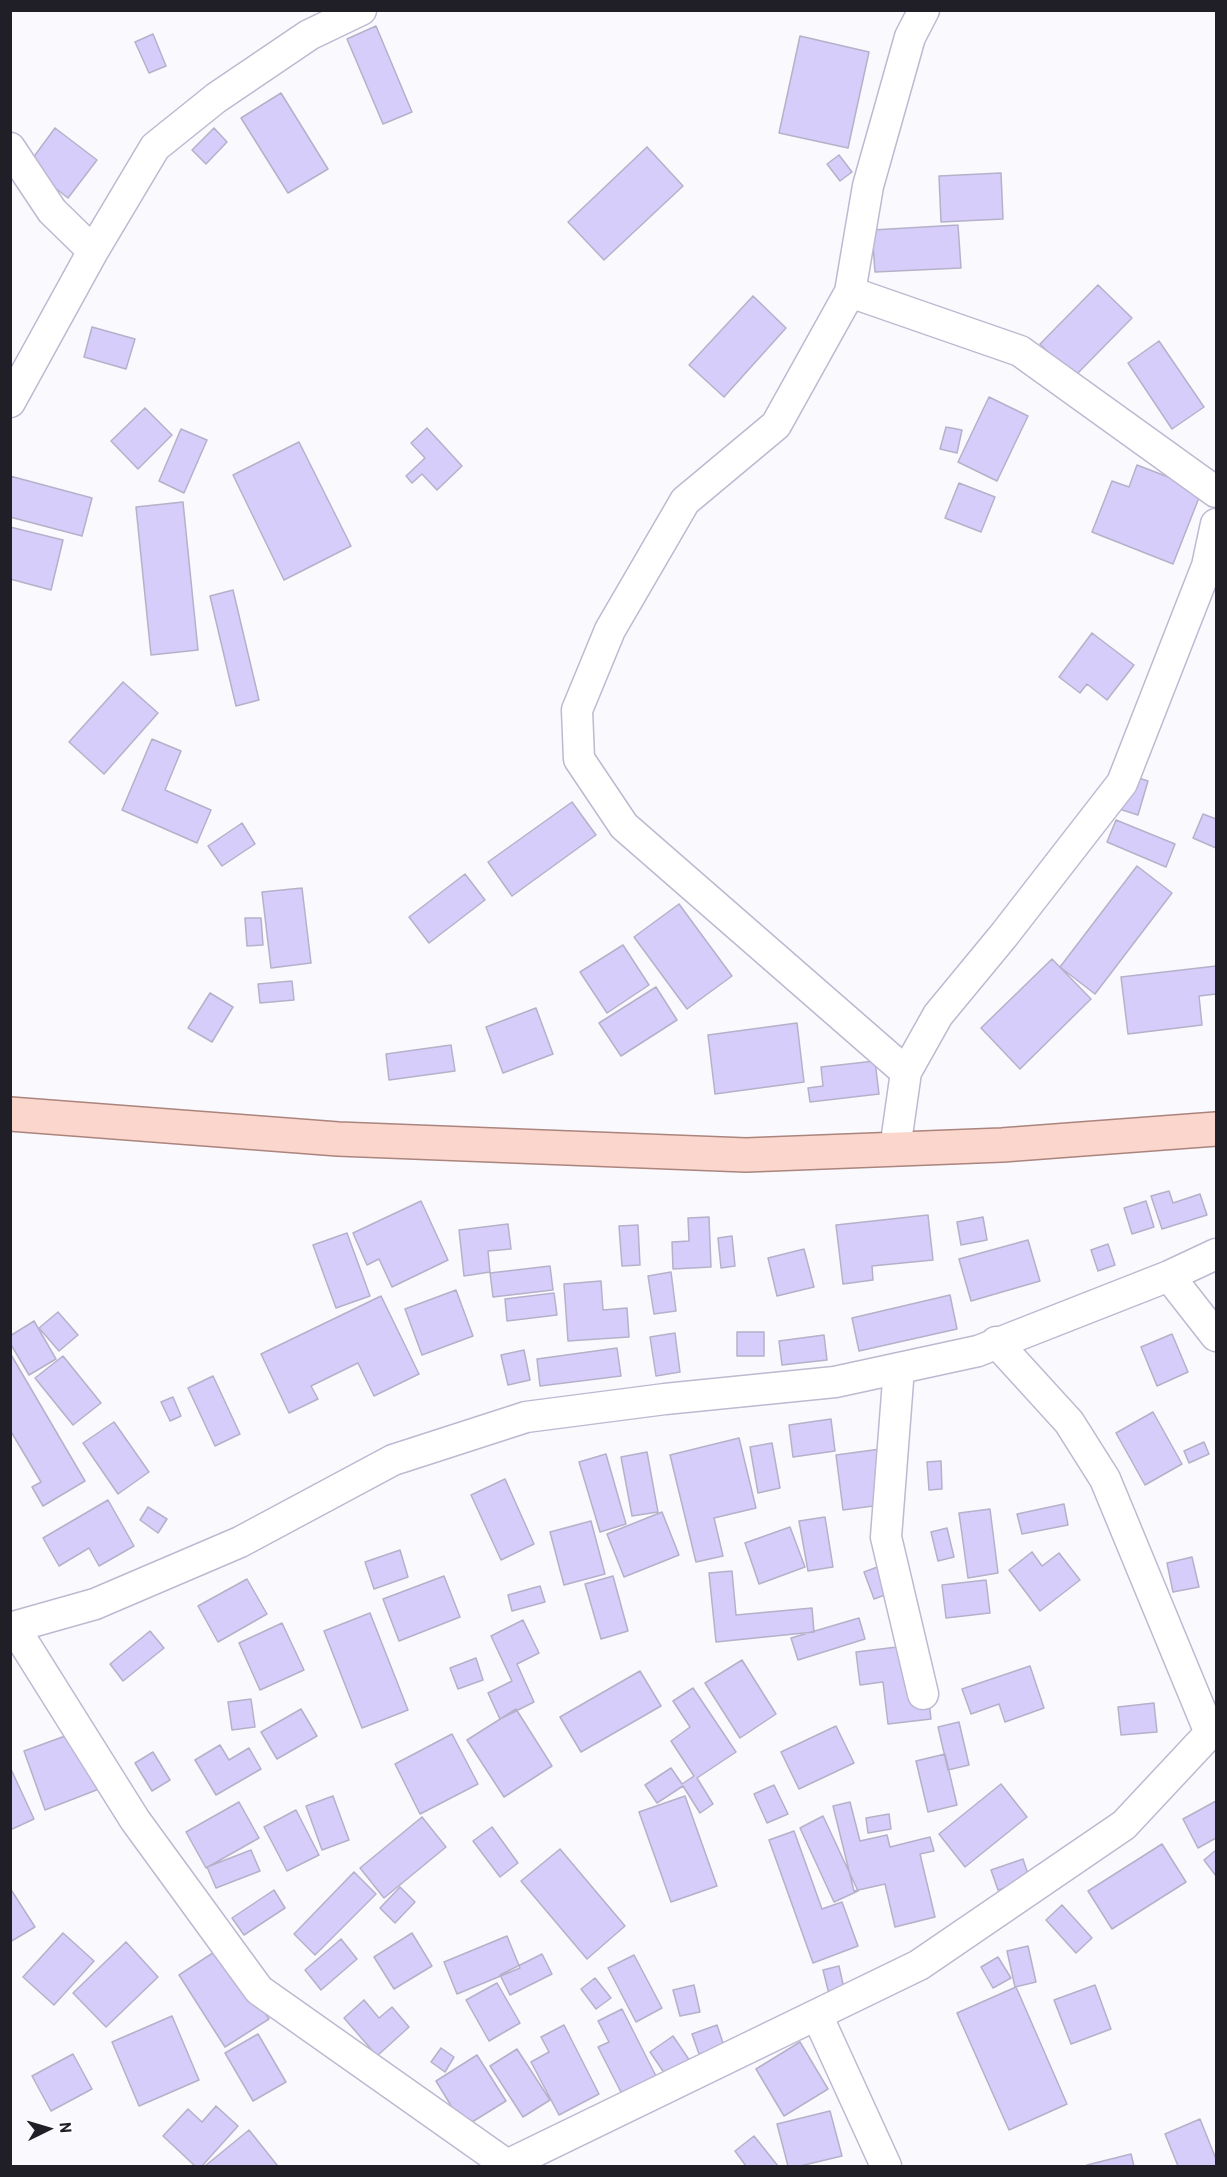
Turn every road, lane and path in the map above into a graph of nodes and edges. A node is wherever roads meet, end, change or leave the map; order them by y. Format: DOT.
graph roads {
  1 [pos="361,10"];
  2 [pos="924,10"];
  3 [pos="10,148"];
  4 [pos="93,251"];
  5 [pos="850,292"];
  6 [pos="10,402"];
  7 [pos="1216,492"];
  8 [pos="1216,524"];
  9 [pos="906,1072"];
  10 [pos="10,1114"];
  11 [pos="1216,1130"];
  12 [pos="895,1149"];
  13 [pos="1216,1254"];
  14 [pos="1169,1276"];
  15 [pos="1216,1336"];
  16 [pos="996,1342"];
  17 [pos="899,1368"];
  18 [pos="12,1628"];
  19 [pos="923,1694"];
  20 [pos="817,2015"];
  21 [pos="886,2166"];
  1 -- 4 [label="street"];
  2 -- 5 [label="street"];
  3 -- 4 [label="street"];
  4 -- 6 [label="street"];
  5 -- 7 [label="street"];
  5 -- 9 [label="street"];
  8 -- 9 [label="street"];
  9 -- 12 [label="street"];
  10 -- 12 [label="main road"];
  11 -- 12 [label="main road"];
  13 -- 14 [label="street"];
  14 -- 15 [label="street"];
  14 -- 16 [label="street"];
  16 -- 17 [label="street"];
  16 -- 20 [label="street"];
  17 -- 18 [label="street"];
  17 -- 19 [label="street"];
  18 -- 20 [label="street"];
  20 -- 21 [label="street"];
}
